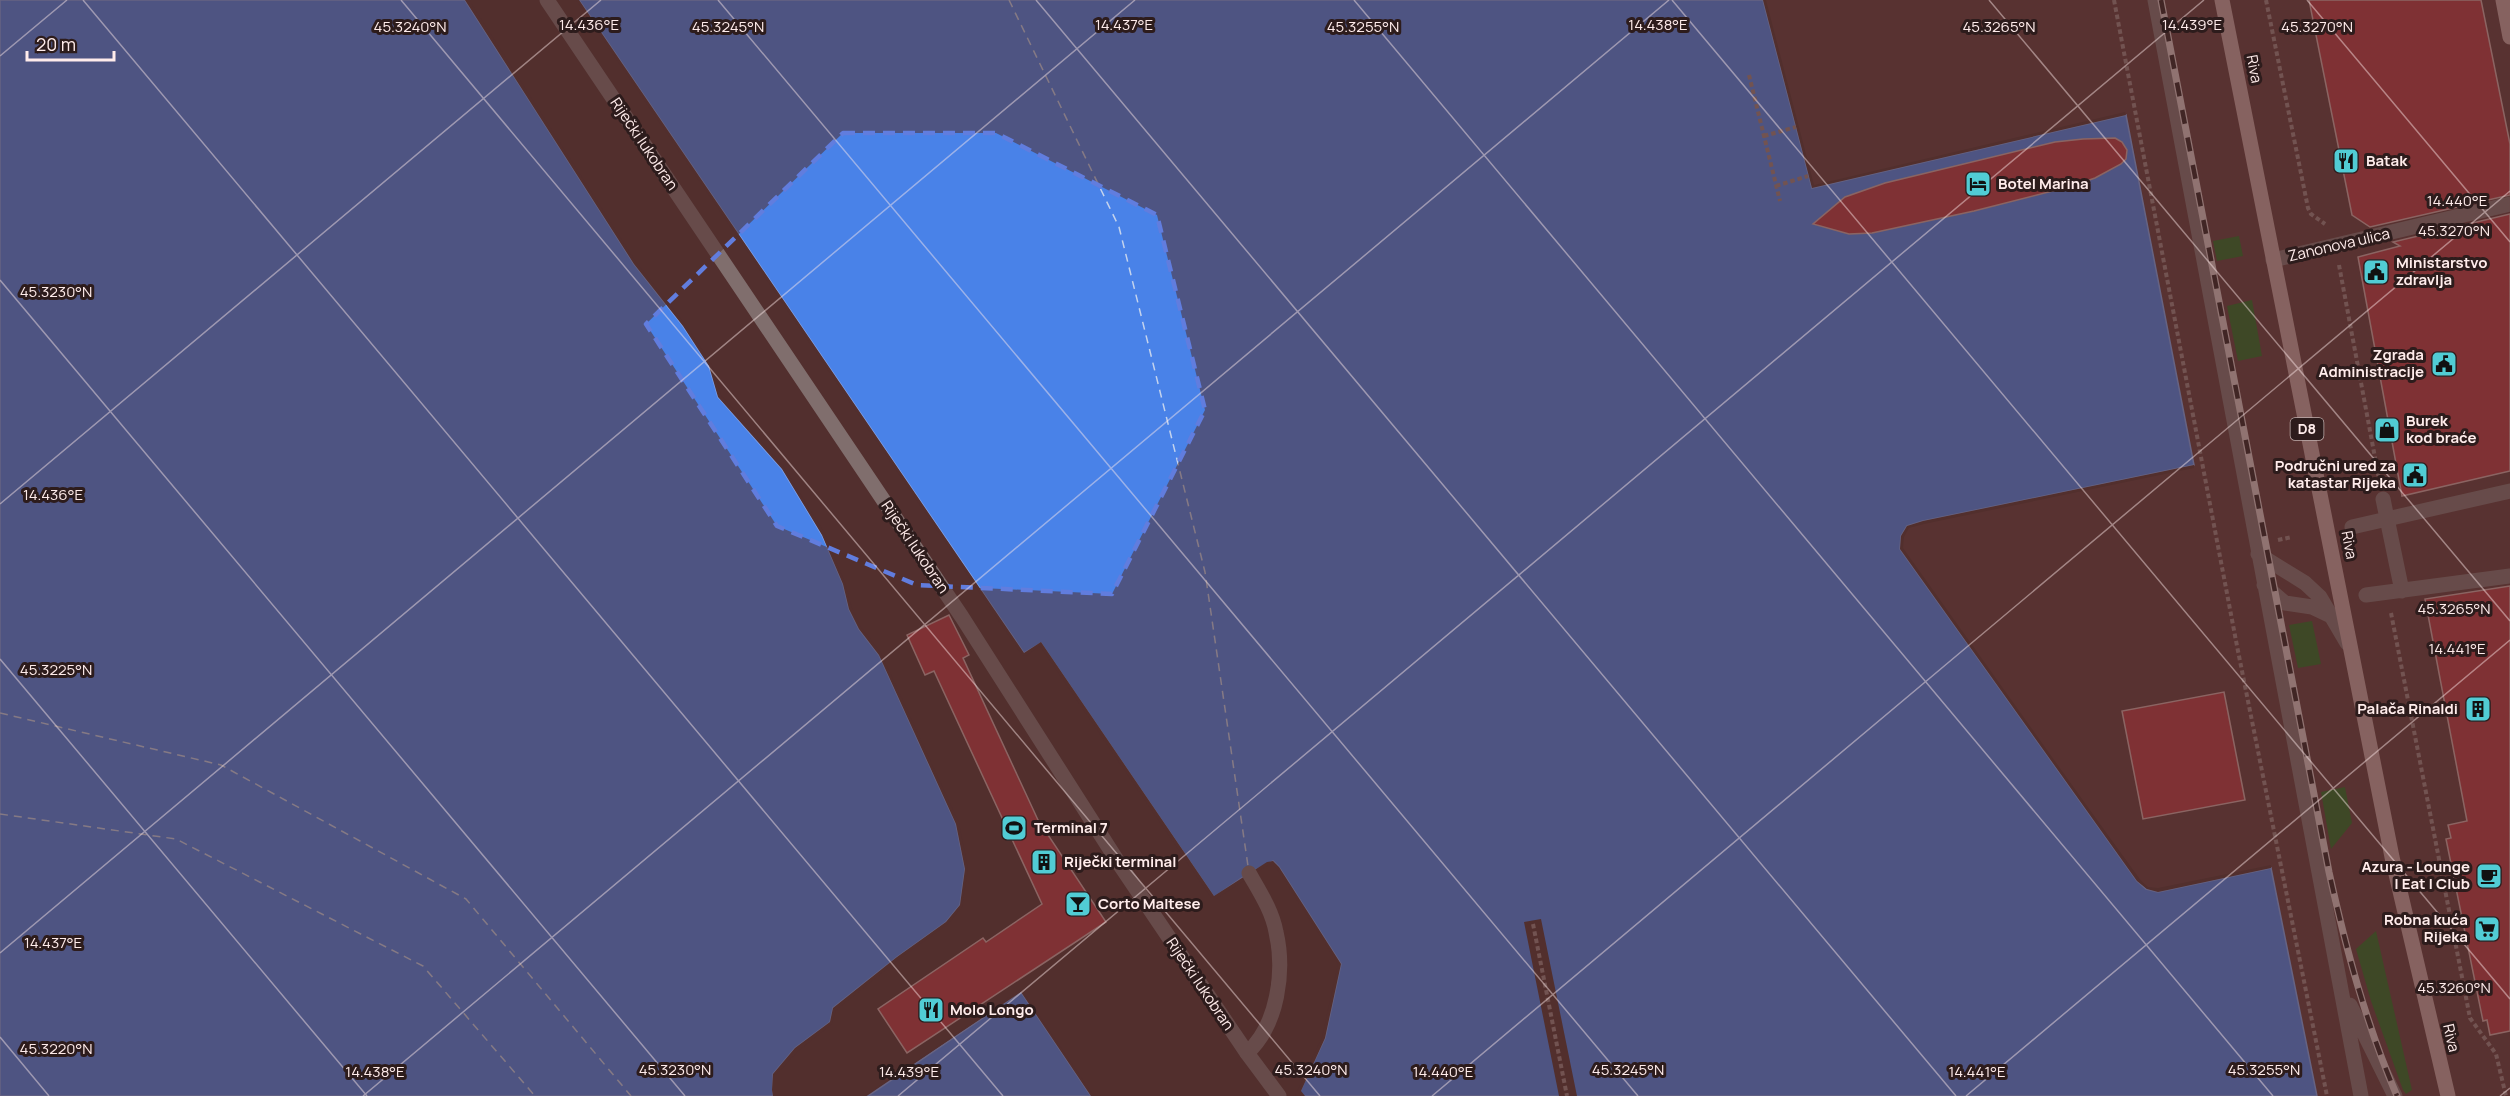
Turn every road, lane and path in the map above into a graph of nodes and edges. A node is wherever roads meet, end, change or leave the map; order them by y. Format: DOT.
graph roads {
  1 [pos="547,0"];
  2 [pos="2114,0"];
  3 [pos="2155,0"];
  4 [pos="2222,0"];
  5 [pos="2266,0"];
  6 [pos="2503,0"];
  7 [pos="2510,37"];
  8 [pos="1749,75"];
  9 [pos="1796,127"];
  10 [pos="1764,136"];
  11 [pos="1808,176"];
  12 [pos="1776,186"];
  13 [pos="1780,201"];
  14 [pos="2510,204"];
  15 [pos="2326,227"];
  16 [pos="2337,258"];
  17 [pos="2273,260"];
  18 [pos="2510,491"];
  19 [pos="2383,499"];
  20 [pos="2387,519"];
  21 [pos="2352,527"];
  22 [pos="2258,554"];
  23 [pos="2510,576"];
  24 [pos="2264,585"];
  25 [pos="2366,595"];
  26 [pos="2393,596"];
  27 [pos="2334,618"];
  28 [pos="2352,653"];
  29 [pos="1249,873"];
  30 [pos="1533,924"];
  31 [pos="2338,975"];
  32 [pos="1247,1053"];
  33 [pos="1279,1096"];
  34 [pos="1567,1096"];
  35 [pos="2327,1096"];
  36 [pos="2361,1096"];
  37 [pos="2395,1096"];
  38 [pos="2448,1096"];
  39 [pos="2506,1096"];
  1 -- 32 [label="street, Riječki lukobran"];
  2 -- 35 [label="path"];
  3 -- 22 [label="street"];
  4 -- 17 [label="main road, Riva / D8"];
  5 -- 15 [label="path"];
  6 -- 7 [label="main road"];
  8 -- 10 [label="path"];
  9 -- 10 [label="path"];
  10 -- 12 [label="path"];
  11 -- 12 [label="path"];
  12 -- 13 [label="path"];
  14 -- 17 [label="street, Zanonova ulica"];
  16 -- 19 [label="path"];
  17 -- 28 [label="main road, Riva / D8"];
  18 -- 20 [label="street"];
  19 -- 20 [label="street"];
  20 -- 21 [label="street"];
  20 -- 26 [label="street"];
  22 -- 24 [label="street"];
  22 -- 27 [label="street"];
  23 -- 26 [label="street"];
  24 -- 27 [label="street"];
  24 -- 31 [label="street"];
  25 -- 26 [label="street"];
  26 -- 39 [label="path"];
  27 -- 28 [label="street"];
  28 -- 38 [label="main road, Riva / D8"];
  29 -- 32 [label="street"];
  30 -- 34 [label="path"];
  31 -- 36 [label="street"];
  31 -- 37 [label="street"];
  32 -- 33 [label="street, Riječki lukobran"];
}
